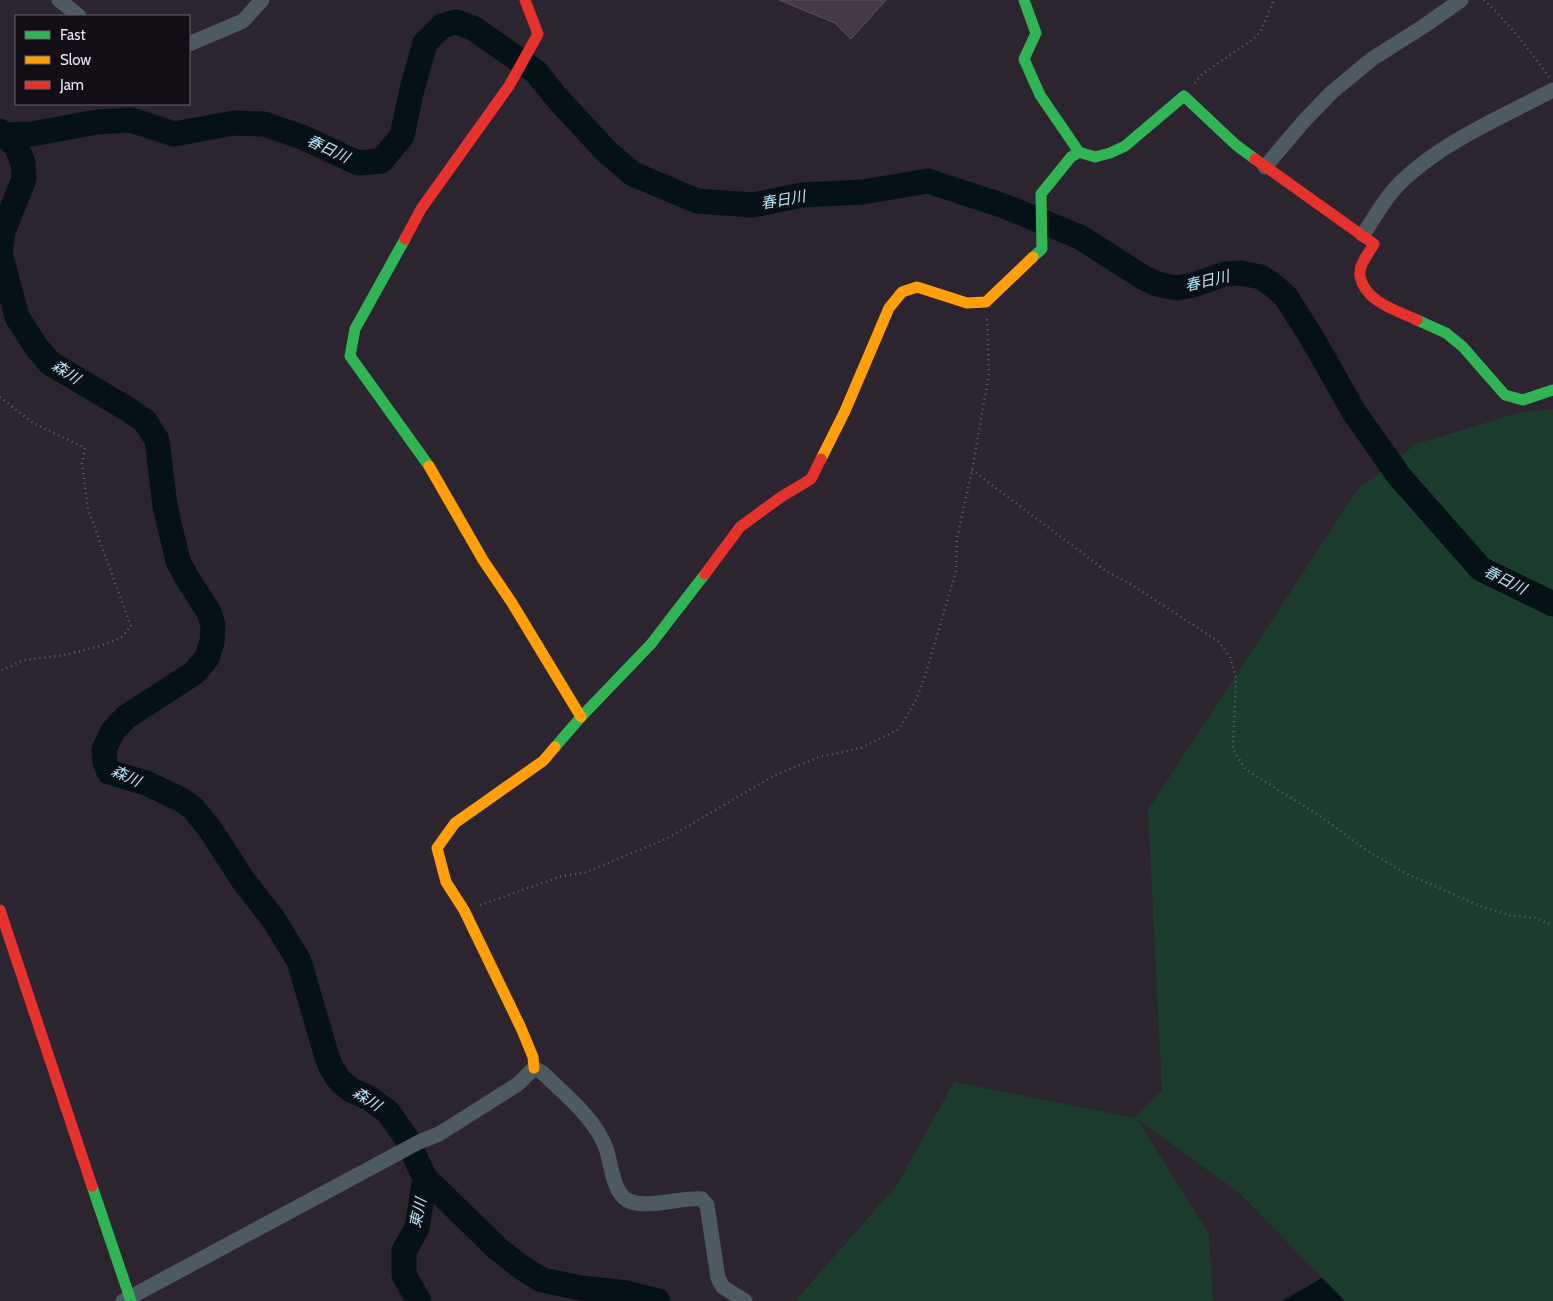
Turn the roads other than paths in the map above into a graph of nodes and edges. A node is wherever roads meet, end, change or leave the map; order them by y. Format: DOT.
graph roads {
  1 [pos="59,0"];
  2 [pos="262,0"];
  3 [pos="525,0"];
  4 [pos="1024,0"];
  5 [pos="1461,0"];
  6 [pos="78,15"];
  7 [pos="190,44"];
  8 [pos="1553,90"];
  9 [pos="1079,152"];
  10 [pos="1265,167"];
  11 [pos="1363,235"];
  12 [pos="1553,390"];
  13 [pos="581,717"];
  14 [pos="0,910"];
  15 [pos="534,1068"];
  16 [pos="128,1300"];
  17 [pos="744,1301"];
  1 -- 6 [label="street"];
  2 -- 7 [label="street"];
  3 -- 13 [label="street"];
  4 -- 9 [label="street"];
  5 -- 10 [label="street"];
  8 -- 11 [label="street"];
  9 -- 10 [label="street"];
  9 -- 13 [label="street"];
  10 -- 11 [label="street"];
  11 -- 12 [label="street"];
  13 -- 15 [label="street"];
  14 -- 16 [label="street"];
  15 -- 16 [label="street"];
  15 -- 17 [label="street"];
}
